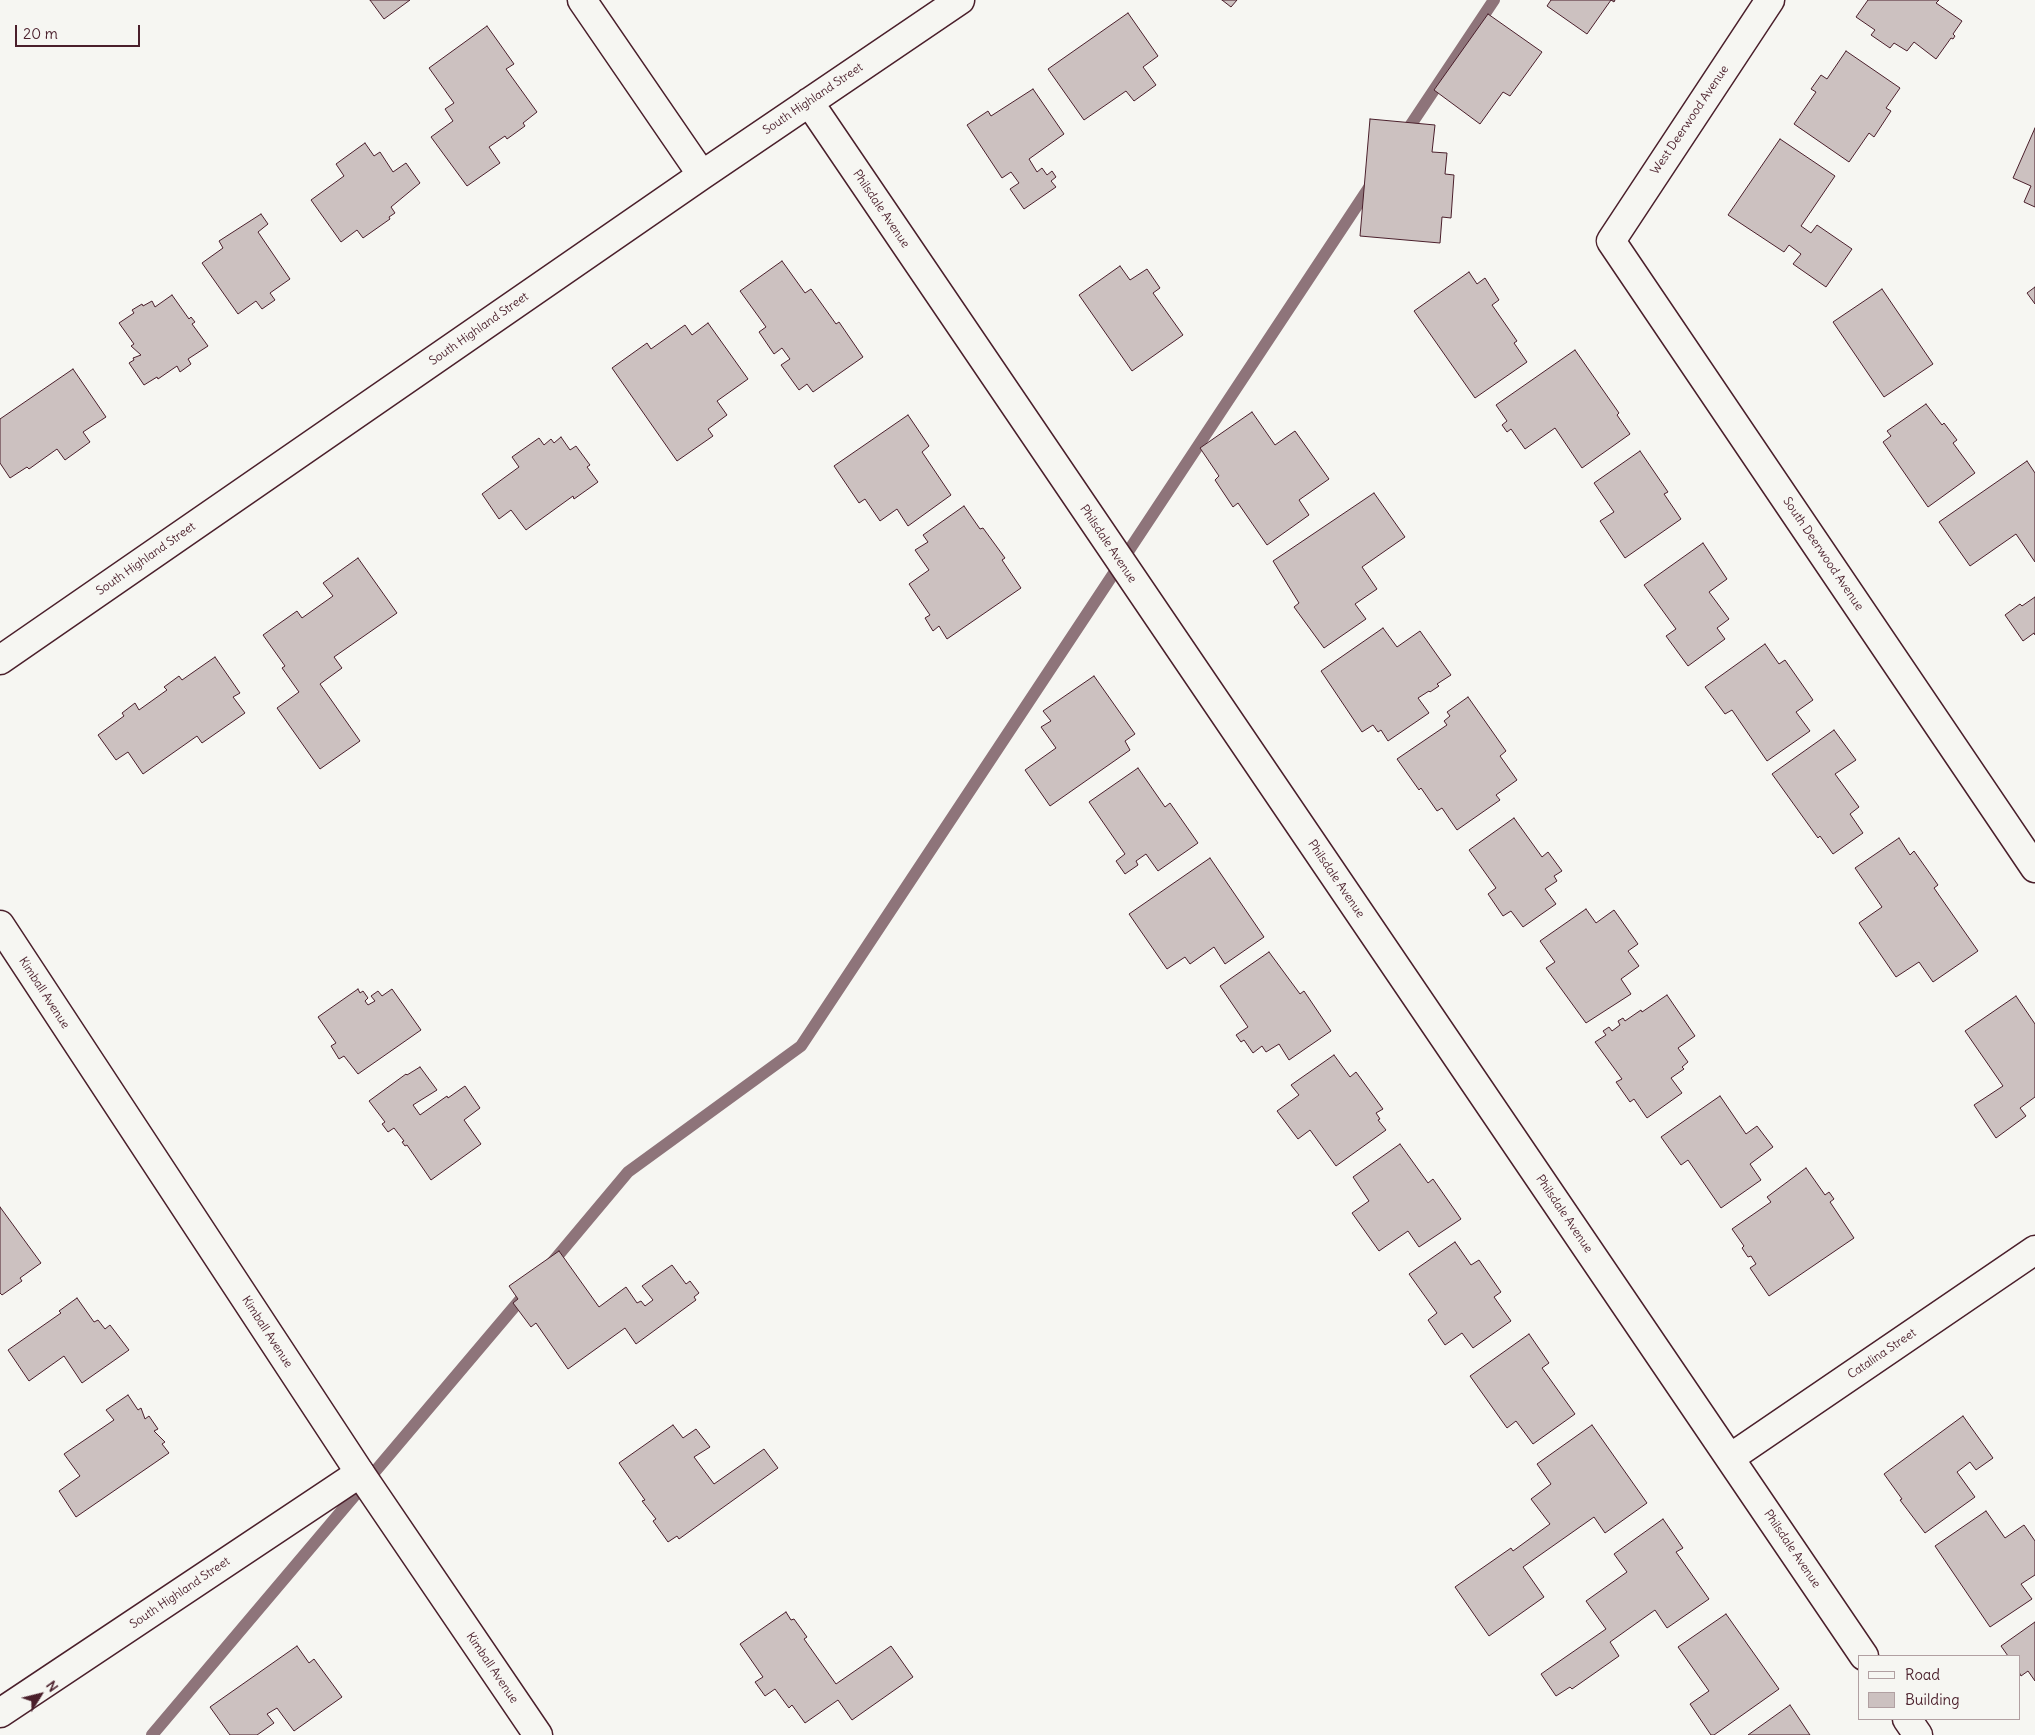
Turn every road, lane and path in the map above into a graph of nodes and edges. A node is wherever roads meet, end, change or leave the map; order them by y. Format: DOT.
graph roads {
  1 [pos="582,0"];
  2 [pos="960,0"];
  3 [pos="1770,0"];
  4 [pos="809,102"];
  5 [pos="702,175"];
  6 [pos="1611,241"];
  7 [pos="0,660"];
  8 [pos="2035,868"];
  9 [pos="0,925"];
  10 [pos="2035,1250"];
  11 [pos="1730,1458"];
  12 [pos="360,1473"];
  13 [pos="1863,1655"];
  14 [pos="0,1713"];
  15 [pos="1908,1720"];
  16 [pos="538,1735"];
  17 [pos="1918,1735"];
  1 -- 5 [label="street"];
  2 -- 4 [label="street, South Highland Street"];
  3 -- 6 [label="street, West Deerwood Avenue"];
  4 -- 5 [label="street, South Highland Street"];
  4 -- 11 [label="street, Philsdale Avenue"];
  5 -- 7 [label="street, South Highland Street"];
  6 -- 8 [label="street, South Deerwood Avenue"];
  9 -- 12 [label="street, Kimball Avenue"];
  10 -- 11 [label="street, Catalina Street"];
  11 -- 13 [label="street, Philsdale Avenue"];
  12 -- 14 [label="street, South Highland Street"];
  12 -- 16 [label="street, Kimball Avenue"];
  15 -- 17 [label="street"];
}
